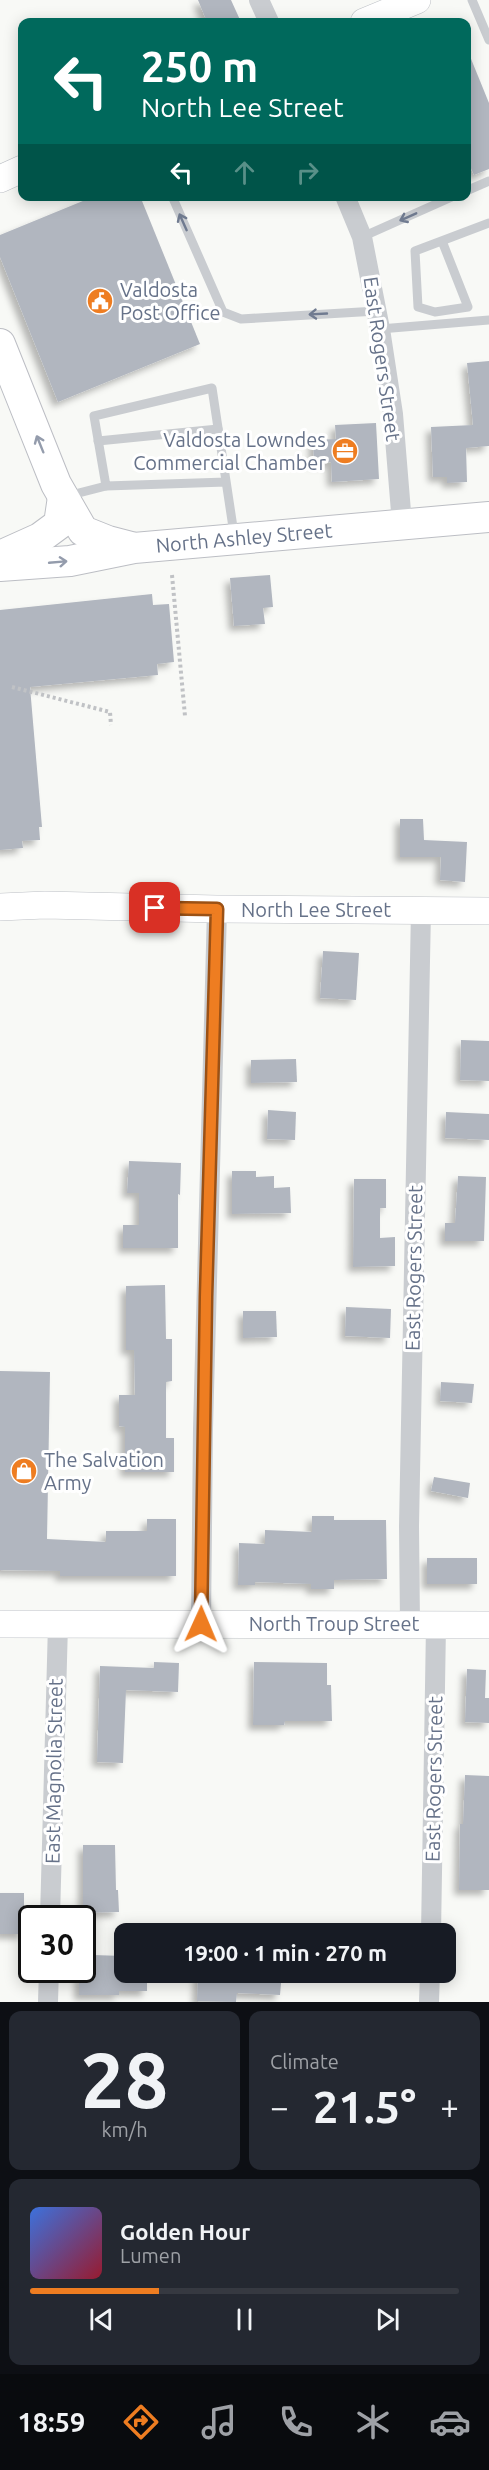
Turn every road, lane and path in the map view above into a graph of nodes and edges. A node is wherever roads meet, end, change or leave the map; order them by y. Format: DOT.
graph roads {
  1 [pos="259,0"];
  2 [pos="417,0"];
  3 [pos="472,0"];
  4 [pos="267,18"];
  5 [pos="374,18"];
  6 [pos="489,40"];
  7 [pos="18,171"];
  8 [pos="0,179"];
  9 [pos="489,181"];
  10 [pos="471,189"];
  11 [pos="174,201"];
  12 [pos="347,201"];
  13 [pos="443,201"];
  14 [pos="489,223"];
  15 [pos="362,237"];
  16 [pos="442,241"];
  17 [pos="379,320"];
  18 [pos="489,320"];
  19 [pos="0,344"];
  20 [pos="218,429"];
  21 [pos="98,441"];
  22 [pos="226,482"];
  23 [pos="106,486"];
  24 [pos="63,497"];
  25 [pos="489,517"];
  26 [pos="402,524"];
  27 [pos="234,539"];
  28 [pos="134,548"];
  29 [pos="0,556"];
  30 [pos="0,567"];
  31 [pos="172,575"];
  32 [pos="12,687"];
  33 [pos="185,716"];
  34 [pos="111,724"];
  35 [pos="0,907"];
  36 [pos="217,909"];
  37 [pos="421,910"];
  38 [pos="489,911"];
  39 [pos="0,1624"];
  40 [pos="58,1624"];
  41 [pos="201,1624"];
  42 [pos="489,1624"];
  43 [pos="423,1625"];
  44 [pos="51,1905"];
  45 [pos="431,1923"];
  46 [pos="49,1983"];
  47 [pos="430,1983"];
  48 [pos="48,2002"];
  49 [pos="429,2002"];
  1 -- 4 [label="street"];
  2 -- 5 [label="street"];
  3 -- 6 [label="lane"];
  7 -- 8 [label="street"];
  9 -- 10 [label="lane"];
  17 -- 11 [label="lane, one-way"];
  12 -- 15 [label="street, East Rogers Street"];
  13 -- 15 [label="lane, one-way"];
  14 -- 16 [label="lane"];
  15 -- 17 [label="street, East Rogers Street"];
  16 -- 16 [label="lane"];
  17 -- 18 [label="lane"];
  17 -- 26 [label="street, East Rogers Street"];
  24 -- 19 [label="main road, one-way"];
  20 -- 21 [label="lane"];
  20 -- 21 [label="lane"];
  20 -- 22 [label="lane"];
  21 -- 23 [label="lane"];
  22 -- 23 [label="lane"];
  22 -- 27 [label="lane"];
  23 -- 24 [label="lane"];
  24 -- 28 [label="main road"];
  24 -- 29 [label="main road"];
  25 -- 26 [label="main road, North Ashley Street"];
  26 -- 27 [label="main road, North Ashley Street"];
  27 -- 28 [label="main road, North Ashley Street"];
  30 -- 28 [label="main road, North Ashley Street, one-way"];
  31 -- 33 [label="path"];
  32 -- 34 [label="path"];
  35 -- 36 [label="street, North Lee Street"];
  36 -- 37 [label="street, North Lee Street"];
  36 -- 41 [label="street"];
  37 -- 38 [label="street, North Lee Street"];
  37 -- 43 [label="street, East Rogers Street"];
  39 -- 40 [label="street, North Troup Street"];
  40 -- 41 [label="street, North Troup Street"];
  40 -- 44 [label="street, East Magnolia Street"];
  41 -- 43 [label="street, North Troup Street"];
  42 -- 43 [label="street, North Troup Street"];
  43 -- 45 [label="street, East Rogers Street"];
  46 -- 48 [label="street"];
  47 -- 49 [label="street"];
}
